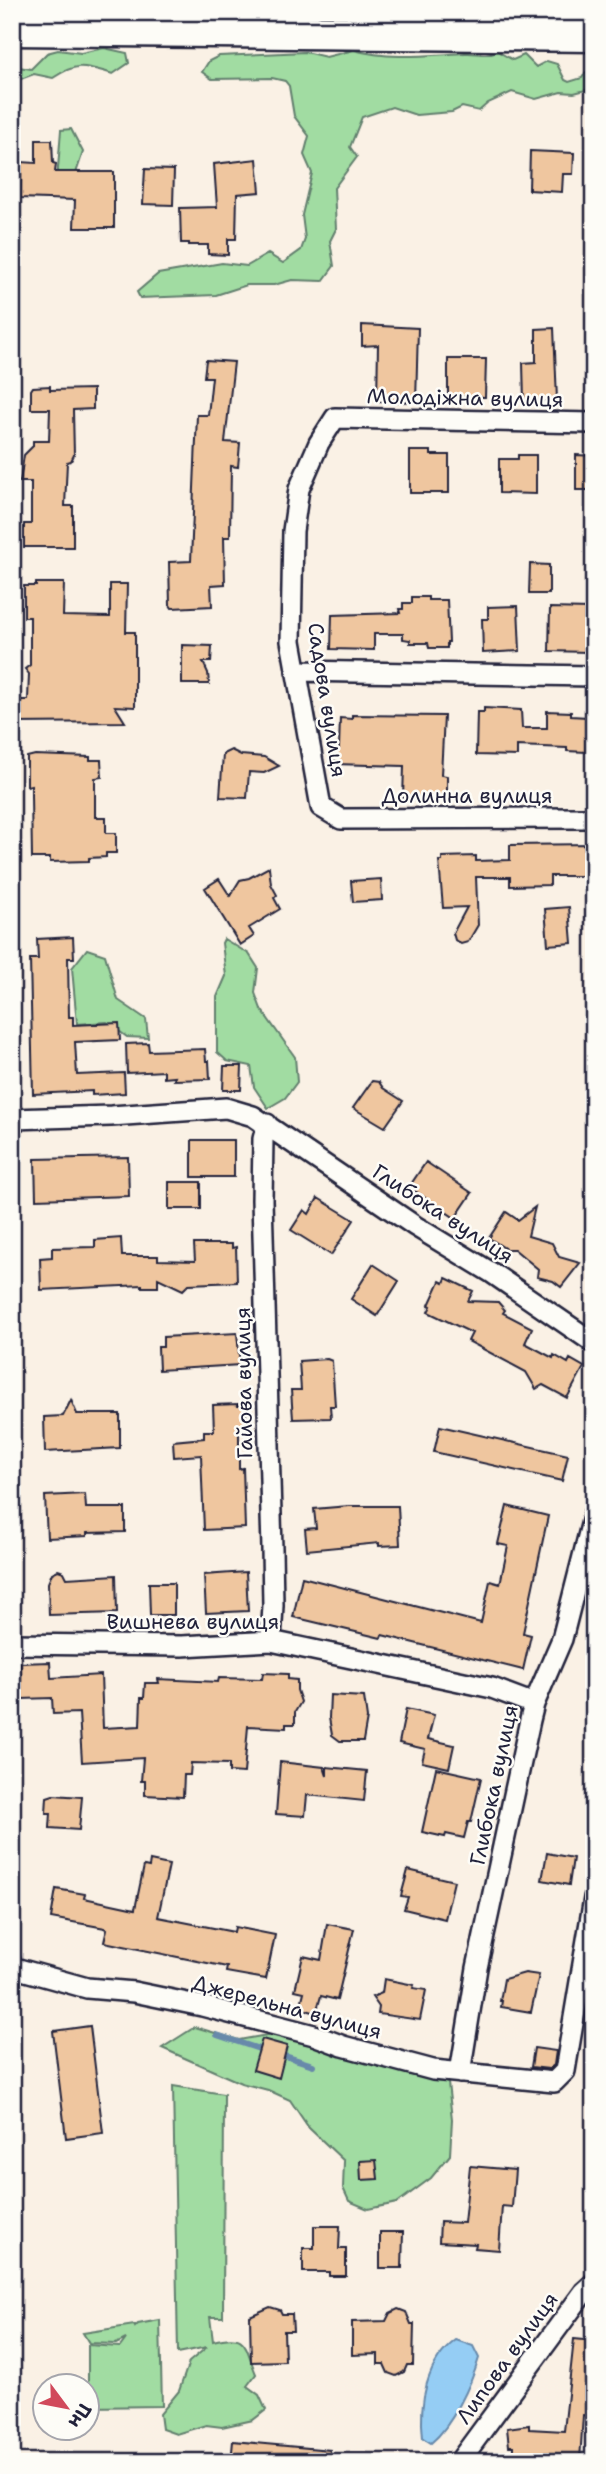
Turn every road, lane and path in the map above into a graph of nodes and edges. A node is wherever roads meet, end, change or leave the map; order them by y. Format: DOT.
graph roads {
  1 [pos="12,29"];
  2 [pos="594,35"];
  3 [pos="335,418"];
  4 [pos="594,423"];
  5 [pos="296,671"];
  6 [pos="594,676"];
  7 [pos="594,818"];
  8 [pos="341,819"];
  9 [pos="12,1119"];
  10 [pos="267,1124"];
  11 [pos="594,1343"];
  12 [pos="594,1513"];
  13 [pos="271,1641"];
  14 [pos="12,1644"];
  15 [pos="534,1704"];
  16 [pos="594,1898"];
  17 [pos="12,1964"];
  18 [pos="460,2073"];
  19 [pos="594,2283"];
  20 [pos="459,2462"];
  1 -- 2 [label="main road"];
  3 -- 4 [label="street, Молодіжна вулиця"];
  3 -- 5 [label="street, Садова вулиця"];
  5 -- 6 [label="street"];
  5 -- 8 [label="street, Садова вулиця"];
  7 -- 8 [label="street, Долинна вулиця"];
  9 -- 10 [label="street, Глибока вулиця"];
  10 -- 11 [label="street, Глибока вулиця"];
  10 -- 13 [label="street, Гайова вулиця"];
  12 -- 15 [label="street, Глибока вулиця"];
  13 -- 14 [label="street, Вишнева вулиця"];
  13 -- 15 [label="street, Вишнева вулиця"];
  15 -- 18 [label="street, Глибока вулиця"];
  16 -- 18 [label="street, Джерельна вулиця"];
  17 -- 18 [label="street, Джерельна вулиця"];
  19 -- 20 [label="street, Липова вулиця"];
}
